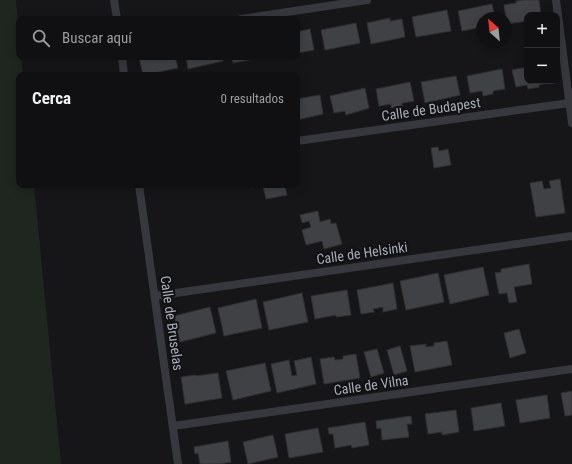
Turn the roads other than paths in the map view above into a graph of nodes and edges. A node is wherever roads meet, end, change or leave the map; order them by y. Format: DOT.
graph roads {
  1 [pos="114,0"];
  2 [pos="367,0"];
  3 [pos="556,0"];
  4 [pos="117,16"];
  5 [pos="261,16"];
  6 [pos="122,60"];
  7 [pos="124,72"];
  8 [pos="569,103"];
  9 [pos="572,123"];
  10 [pos="300,141"];
  11 [pos="139,188"];
  12 [pos="572,236"];
  13 [pos="155,296"];
  14 [pos="572,369"];
  15 [pos="173,426"];
  16 [pos="178,464"];
  1 -- 4 [label="street"];
  2 -- 5 [label="street"];
  3 -- 8 [label="street"];
  6 -- 7 [label="street"];
  8 -- 9 [label="street"];
  8 -- 10 [label="street, Calle de Budapest"];
  11 -- 13 [label="street, Calle de Bruselas"];
  12 -- 13 [label="street, Calle de Helsinki"];
  13 -- 15 [label="street, Calle de Bruselas"];
  14 -- 15 [label="street, Calle de Vilna"];
  15 -- 16 [label="street, Calle de Bruselas"];
}
